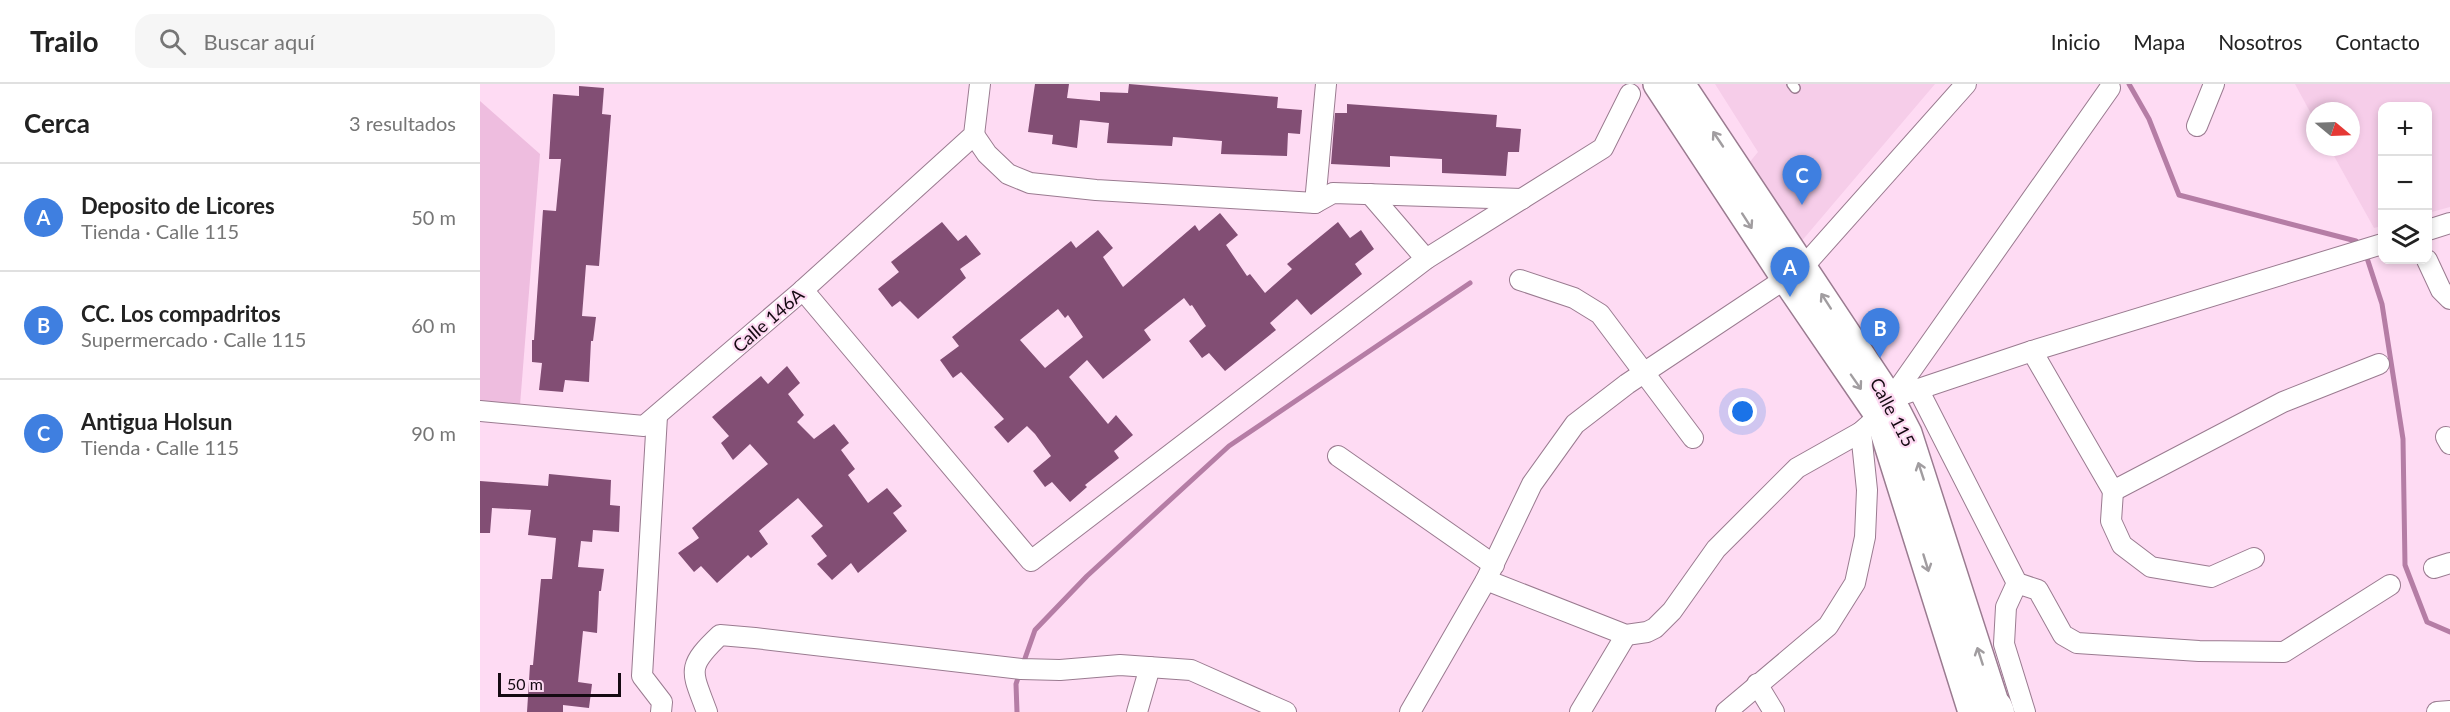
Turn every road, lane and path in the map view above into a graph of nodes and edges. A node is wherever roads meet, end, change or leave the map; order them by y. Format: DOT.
graph roads {
  1 [pos="980,84"];
  2 [pos="1326,84"];
  3 [pos="1658,84"];
  4 [pos="1681,84"];
  5 [pos="1966,84"];
  6 [pos="2214,84"];
  7 [pos="2110,88"];
  8 [pos="1630,94"];
  9 [pos="2197,126"];
  10 [pos="974,135"];
  11 [pos="1370,194"];
  12 [pos="1522,199"];
  13 [pos="1315,203"];
  14 [pos="2450,223"];
  15 [pos="2432,228"];
  16 [pos="2378,245"];
  17 [pos="1426,260"];
  18 [pos="2429,264"];
  19 [pos="1794,274"];
  20 [pos="1520,279"];
  21 [pos="803,290"];
  22 [pos="2450,299"];
  23 [pos="2032,351"];
  24 [pos="2379,364"];
  25 [pos="1645,373"];
  26 [pos="1918,389"];
  27 [pos="480,411"];
  28 [pos="657,416"];
  29 [pos="1877,416"];
  30 [pos="1693,438"];
  31 [pos="1338,456"];
  32 [pos="2113,491"];
  33 [pos="2254,558"];
  34 [pos="1490,572"];
  35 [pos="2017,583"];
  36 [pos="2390,585"];
  37 [pos="1626,635"];
  38 [pos="1150,667"];
  39 [pos="1757,684"];
  40 [pos="1998,711"];
  41 [pos="2450,711"];
  42 [pos="661,712"];
  43 [pos="706,712"];
  44 [pos="1137,712"];
  45 [pos="1286,712"];
  46 [pos="1410,712"];
  47 [pos="1580,712"];
  48 [pos="1726,712"];
  49 [pos="1774,712"];
  50 [pos="2438,712"];
  1 -- 10 [label="street"];
  2 -- 13 [label="street"];
  3 -- 19 [label="main road, Calle 115, one-way"];
  19 -- 4 [label="main road, Calle 115, one-way"];
  5 -- 19 [label="street"];
  6 -- 9 [label="street"];
  7 -- 29 [label="street"];
  8 -- 12 [label="street"];
  10 -- 13 [label="street"];
  10 -- 21 [label="street, Calle 146A"];
  11 -- 12 [label="street"];
  11 -- 13 [label="street"];
  11 -- 17 [label="street"];
  12 -- 17 [label="street"];
  14 -- 15 [label="street"];
  16 -- 23 [label="street"];
  17 -- 21 [label="street"];
  18 -- 22 [label="street"];
  19 -- 25 [label="street"];
  19 -- 29 [label="main road, Calle 115"];
  20 -- 25 [label="street"];
  21 -- 28 [label="street, Calle 146A"];
  23 -- 26 [label="street"];
  23 -- 32 [label="street"];
  24 -- 32 [label="street"];
  25 -- 30 [label="street"];
  25 -- 34 [label="street"];
  26 -- 29 [label="street"];
  26 -- 35 [label="street"];
  27 -- 28 [label="street, Calle 146A"];
  28 -- 42 [label="street"];
  29 -- 37 [label="street"];
  29 -- 39 [label="street"];
  29 -- 40 [label="main road, Calle 115"];
  31 -- 34 [label="street"];
  32 -- 33 [label="street"];
  34 -- 37 [label="street"];
  34 -- 46 [label="street"];
  35 -- 36 [label="street"];
  35 -- 40 [label="street"];
  37 -- 47 [label="street"];
  38 -- 43 [label="street"];
  38 -- 44 [label="street"];
  38 -- 45 [label="street"];
  39 -- 48 [label="street"];
  39 -- 49 [label="street"];
  41 -- 50 [label="street"];
}
